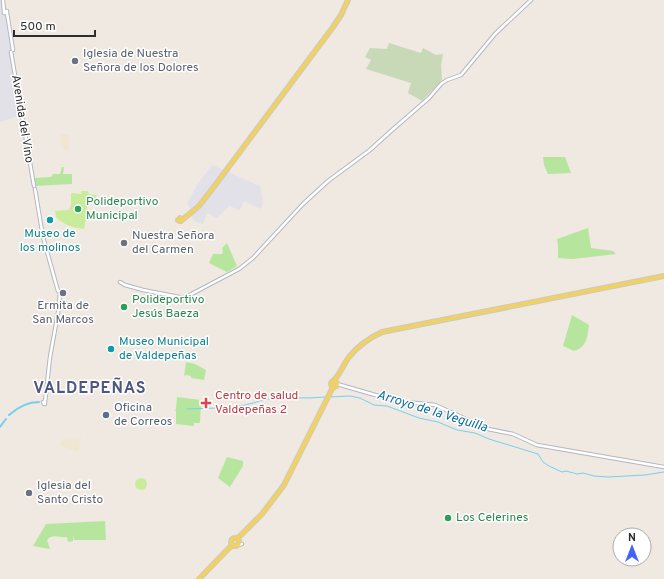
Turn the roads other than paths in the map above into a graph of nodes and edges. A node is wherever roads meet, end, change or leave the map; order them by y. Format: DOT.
graph roads {
  1 [pos="4,0"];
  2 [pos="348,0"];
  3 [pos="531,0"];
  4 [pos="180,220"];
  5 [pos="664,276"];
  6 [pos="120,282"];
  7 [pos="334,385"];
  8 [pos="44,402"];
  9 [pos="664,467"];
  10 [pos="200,579"];
  1 -- 8 [label="street, Avenida del Vino"];
  2 -- 4 [label="main road"];
  3 -- 6 [label="street"];
  5 -- 7 [label="main road"];
  7 -- 9 [label="street"];
  7 -- 10 [label="main road"];
}
